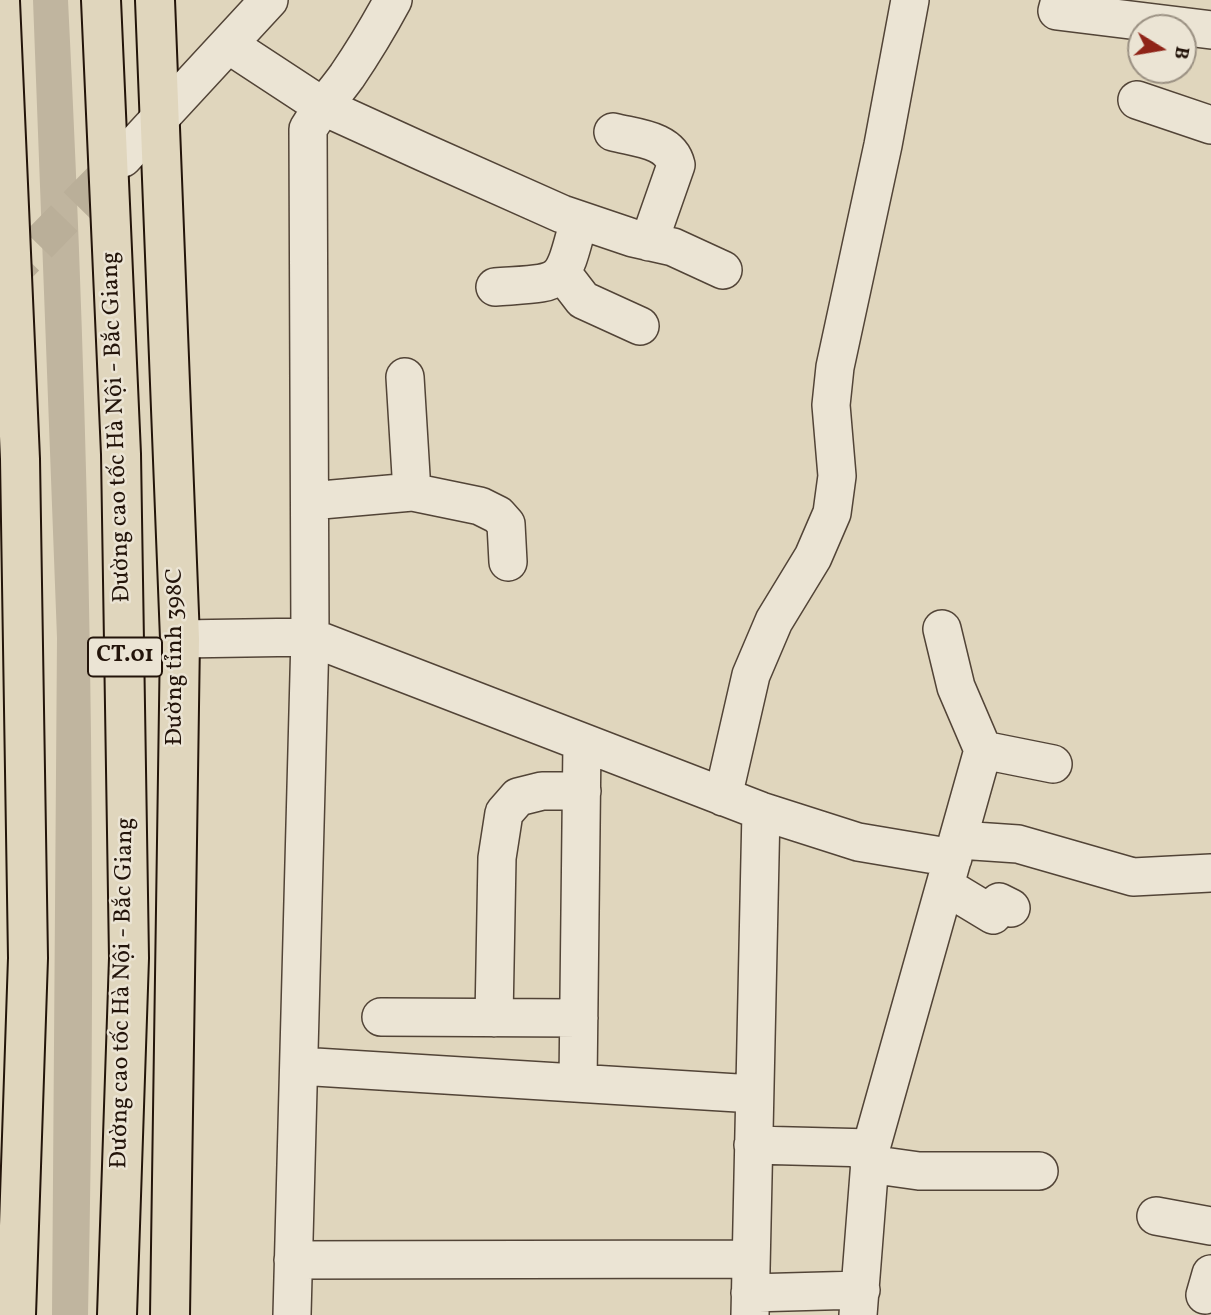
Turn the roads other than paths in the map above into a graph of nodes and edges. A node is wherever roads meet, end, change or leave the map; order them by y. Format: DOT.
graph roads {
  1 [pos="101,0"];
  2 [pos="155,0"];
  3 [pos="269,0"];
  4 [pos="393,0"];
  5 [pos="910,0"];
  6 [pos="1060,0"];
  7 [pos="0,1"];
  8 [pos="1211,30"];
  9 [pos="229,45"];
  10 [pos="1138,100"];
  11 [pos="322,106"];
  12 [pos="162,119"];
  13 [pos="1211,125"];
  14 [pos="613,132"];
  15 [pos="123,158"];
  16 [pos="579,220"];
  17 [pos="649,242"];
  18 [pos="723,270"];
  19 [pos="563,274"];
  20 [pos="495,287"];
  21 [pos="640,326"];
  22 [pos="405,377"];
  23 [pos="412,492"];
  24 [pos="310,501"];
  25 [pos="508,562"];
  26 [pos="942,629"];
  27 [pos="310,637"];
  28 [pos="180,639"];
  29 [pos="582,742"];
  30 [pos="982,750"];
  31 [pos="1053,764"];
  32 [pos="582,791"];
  33 [pos="723,797"];
  34 [pos="761,811"];
  35 [pos="952,861"];
  36 [pos="1211,873"];
  37 [pos="1011,908"];
  38 [pos="381,1017"];
  39 [pos="494,1018"];
  40 [pos="579,1018"];
  41 [pos="299,1066"];
  42 [pos="578,1083"];
  43 [pos="754,1094"];
  44 [pos="753,1145"];
  45 [pos="870,1156"];
  46 [pos="1039,1171"];
  47 [pos="1156,1216"];
  48 [pos="1211,1226"];
  49 [pos="293,1261"];
  50 [pos="750,1289"];
  51 [pos="860,1303"];
  52 [pos="16,1315"];
  53 [pos="117,1315"];
  54 [pos="170,1315"];
  55 [pos="292,1315"];
  1 -- 53 [label="main road, Đường cao tốc Hà Nội - Bắc Giang / CT.01"];
  2 -- 12 [label="main road, Đường tỉnh 398C"];
  3 -- 9 [label="street"];
  4 -- 11 [label="street"];
  5 -- 33 [label="street"];
  6 -- 8 [label="street"];
  7 -- 52 [label="main road"];
  9 -- 11 [label="street"];
  9 -- 12 [label="street"];
  10 -- 13 [label="street"];
  11 -- 16 [label="street"];
  11 -- 24 [label="street"];
  12 -- 15 [label="street"];
  12 -- 28 [label="main road, Đường tỉnh 398C"];
  14 -- 17 [label="street"];
  16 -- 17 [label="street"];
  16 -- 19 [label="street"];
  17 -- 18 [label="street"];
  19 -- 20 [label="street"];
  19 -- 21 [label="street"];
  22 -- 23 [label="street"];
  23 -- 24 [label="street"];
  23 -- 25 [label="street"];
  24 -- 27 [label="street"];
  26 -- 30 [label="street"];
  27 -- 28 [label="street"];
  27 -- 29 [label="street"];
  27 -- 41 [label="street"];
  28 -- 54 [label="main road, Đường tỉnh 398C"];
  29 -- 32 [label="street"];
  29 -- 33 [label="street"];
  30 -- 31 [label="street"];
  30 -- 35 [label="street"];
  32 -- 39 [label="street"];
  32 -- 40 [label="street"];
  33 -- 34 [label="street"];
  34 -- 35 [label="street"];
  34 -- 43 [label="street"];
  35 -- 36 [label="street"];
  35 -- 37 [label="street"];
  35 -- 45 [label="street"];
  38 -- 39 [label="street"];
  39 -- 40 [label="street"];
  40 -- 42 [label="street"];
  41 -- 42 [label="street"];
  41 -- 49 [label="street"];
  42 -- 43 [label="street"];
  43 -- 44 [label="street"];
  44 -- 45 [label="street"];
  44 -- 50 [label="street"];
  45 -- 46 [label="street"];
  45 -- 51 [label="street"];
  47 -- 48 [label="street"];
  49 -- 50 [label="street"];
  49 -- 55 [label="street"];
  50 -- 51 [label="street"];
}
